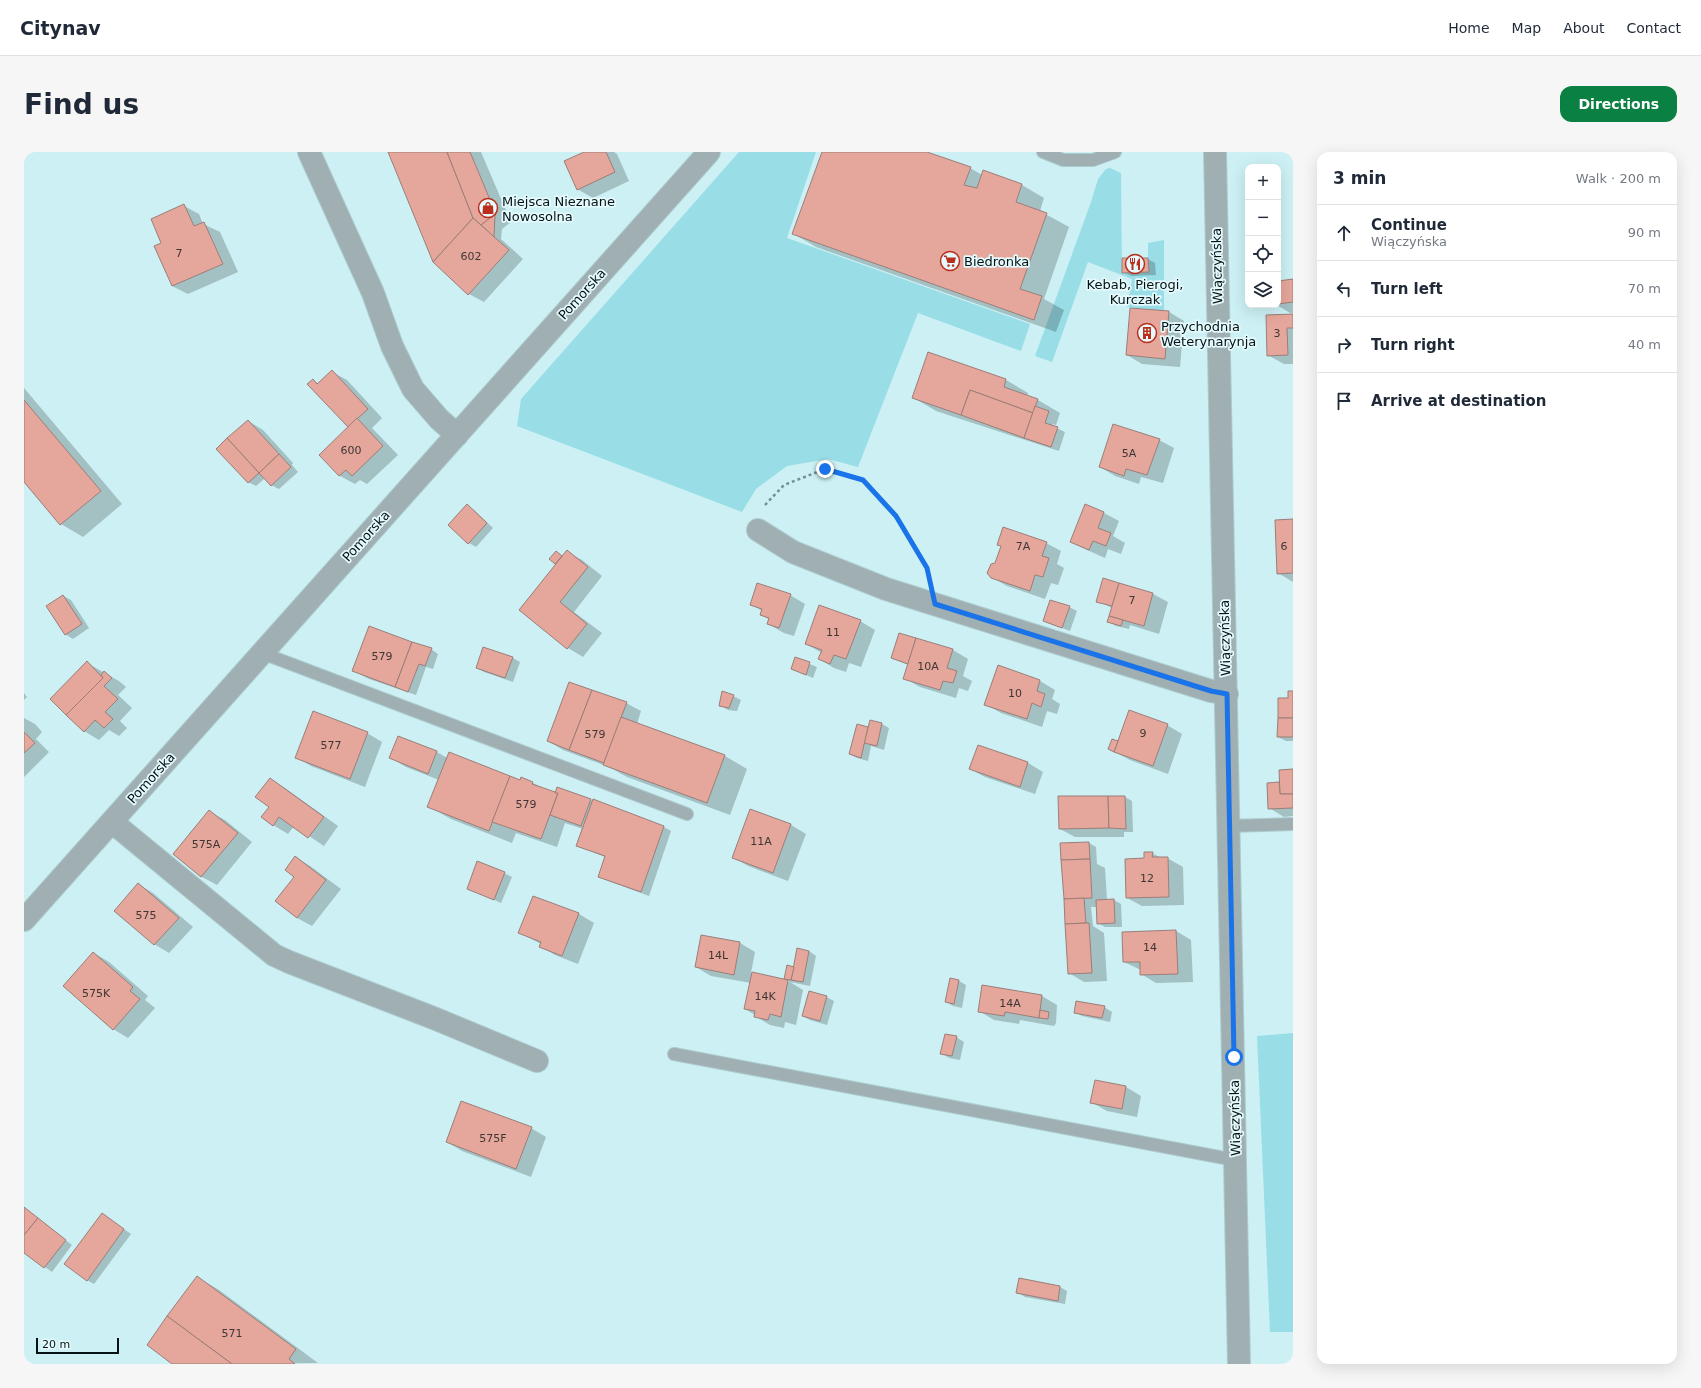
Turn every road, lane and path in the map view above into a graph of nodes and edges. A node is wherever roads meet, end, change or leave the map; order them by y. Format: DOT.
graph roads {
  1 [pos="309,152"];
  2 [pos="709,152"];
  3 [pos="1043,152"];
  4 [pos="1115,152"];
  5 [pos="1215,152"];
  6 [pos="457,435"];
  7 [pos="758,530"];
  8 [pos="935,604"];
  9 [pos="262,653"];
  10 [pos="1227,694"];
  11 [pos="687,814"];
  12 [pos="112,822"];
  13 [pos="1293,824"];
  14 [pos="1229,826"];
  15 [pos="24,920"];
  16 [pos="674,1054"];
  17 [pos="538,1061"];
  18 [pos="1236,1160"];
  19 [pos="1239,1364"];
  1 -- 6 [label="street"];
  2 -- 6 [label="street, Pomorska"];
  3 -- 4 [label="lane"];
  5 -- 10 [label="street, Wiączyńska"];
  6 -- 9 [label="street, Pomorska"];
  7 -- 8 [label="street"];
  7 -- 8 [label="path"];
  8 -- 10 [label="street"];
  9 -- 11 [label="lane"];
  9 -- 12 [label="street, Pomorska"];
  10 -- 14 [label="street, Wiączyńska"];
  12 -- 15 [label="street, Pomorska"];
  12 -- 17 [label="street"];
  13 -- 14 [label="lane"];
  14 -- 18 [label="street, Wiączyńska"];
  16 -- 18 [label="lane"];
  18 -- 19 [label="street, Wiączyńska"];
}
